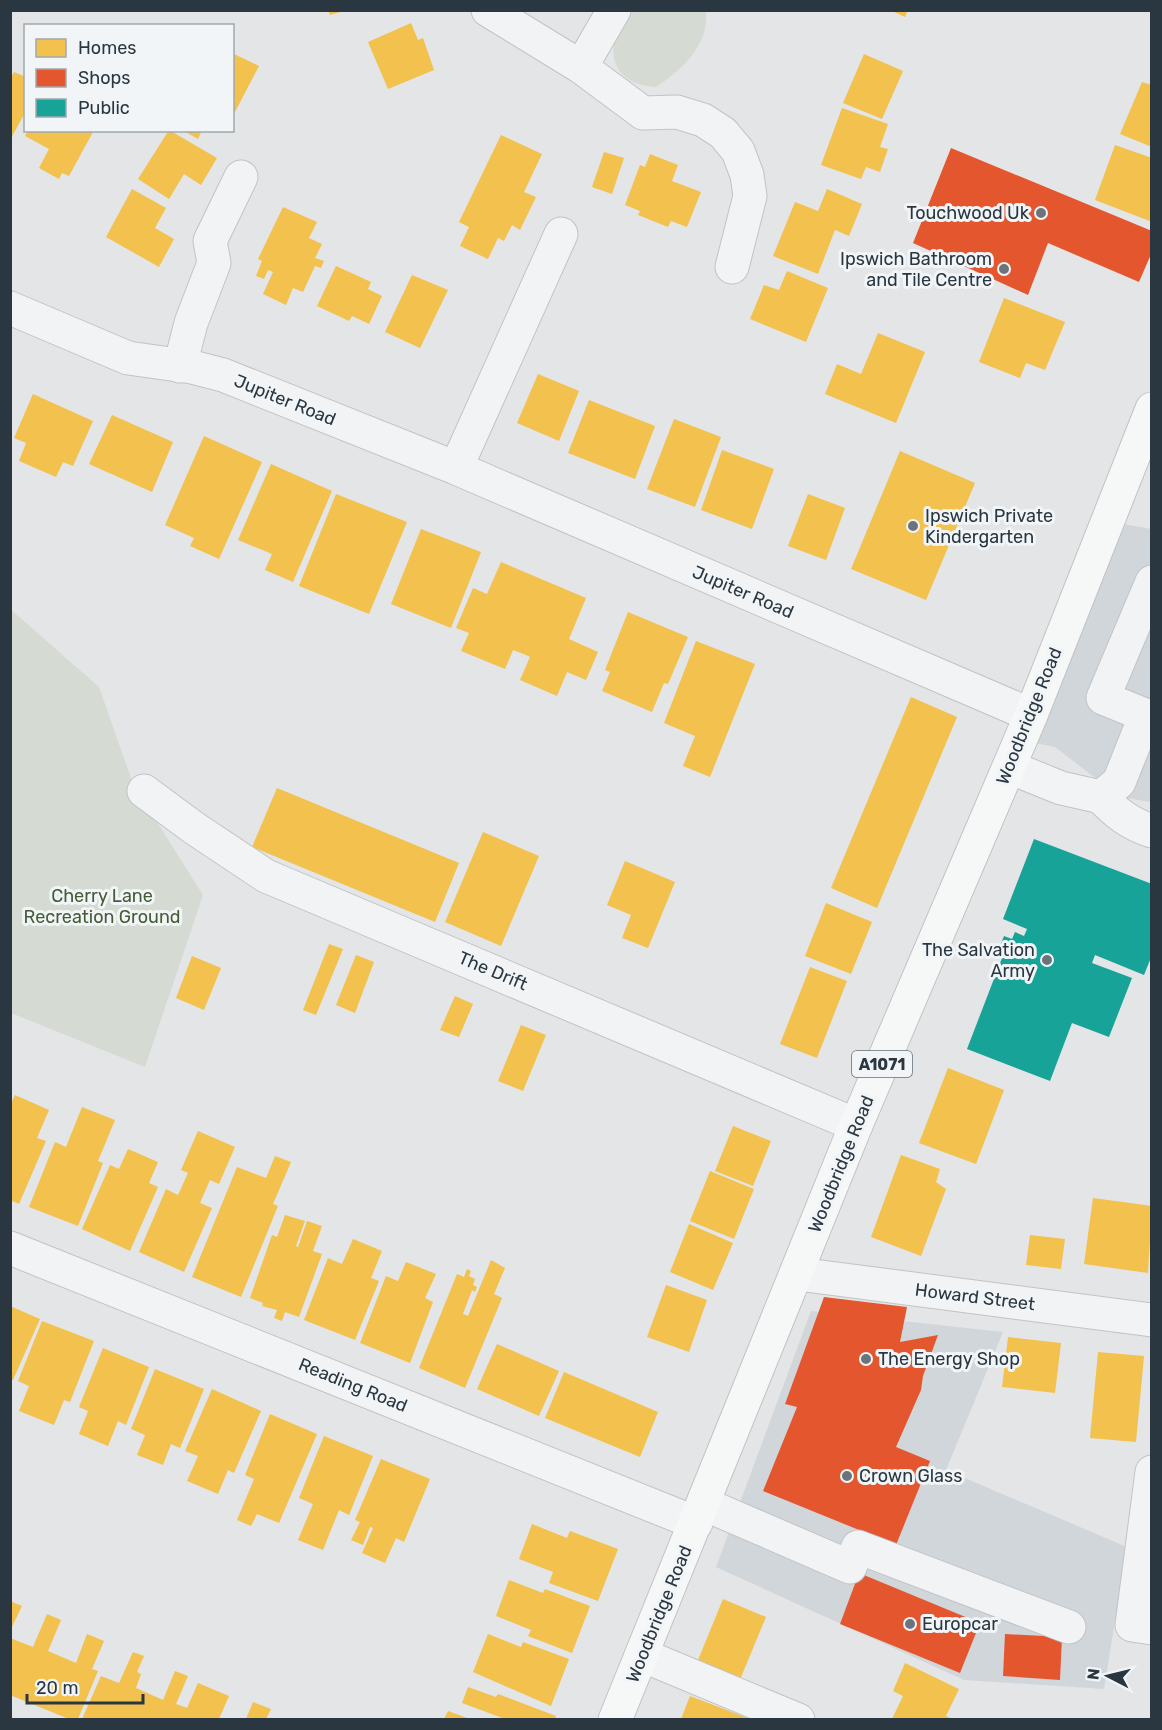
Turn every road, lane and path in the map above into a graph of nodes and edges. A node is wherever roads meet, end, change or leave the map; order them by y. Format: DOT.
graph roads {
  1 [pos="488,10"];
  2 [pos="614,10"];
  3 [pos="581,67"];
  4 [pos="241,177"];
  5 [pos="561,234"];
  6 [pos="732,267"];
  7 [pos="10,308"];
  8 [pos="180,366"];
  9 [pos="1152,409"];
  10 [pos="456,468"];
  11 [pos="1152,582"];
  12 [pos="1031,715"];
  13 [pos="1148,718"];
  14 [pos="1009,767"];
  15 [pos="144,791"];
  16 [pos="1101,797"];
  17 [pos="1152,831"];
  18 [pos="856,1125"];
  19 [pos="10,1248"];
  20 [pos="798,1274"];
  21 [pos="1152,1320"];
  22 [pos="1152,1472"];
  23 [pos="700,1513"];
  24 [pos="1069,1627"];
  25 [pos="1152,1628"];
  26 [pos="642,1655"];
  27 [pos="615,1719"];
  28 [pos="798,1719"];
  1 -- 3 [label="street"];
  2 -- 3 [label="street"];
  3 -- 6 [label="street"];
  4 -- 8 [label="street"];
  5 -- 10 [label="street"];
  7 -- 8 [label="street, Jupiter Road"];
  8 -- 10 [label="street, Jupiter Road"];
  9 -- 12 [label="main road, Woodbridge Road / A1071"];
  10 -- 12 [label="street, Jupiter Road"];
  11 -- 13 [label="street"];
  12 -- 14 [label="main road, Woodbridge Road / A1071"];
  13 -- 16 [label="street"];
  14 -- 16 [label="street"];
  14 -- 18 [label="main road, Woodbridge Road / A1071"];
  15 -- 18 [label="street, The Drift"];
  16 -- 17 [label="street"];
  18 -- 20 [label="main road, Woodbridge Road / A1071"];
  19 -- 23 [label="street, Reading Road"];
  20 -- 21 [label="street, Howard Street"];
  20 -- 23 [label="main road, Woodbridge Road / A1071"];
  22 -- 25 [label="street"];
  23 -- 24 [label="street, Reading Road"];
  23 -- 26 [label="main road, Woodbridge Road / A1071"];
  26 -- 27 [label="main road, Woodbridge Road / A1071"];
  26 -- 28 [label="street"];
}
